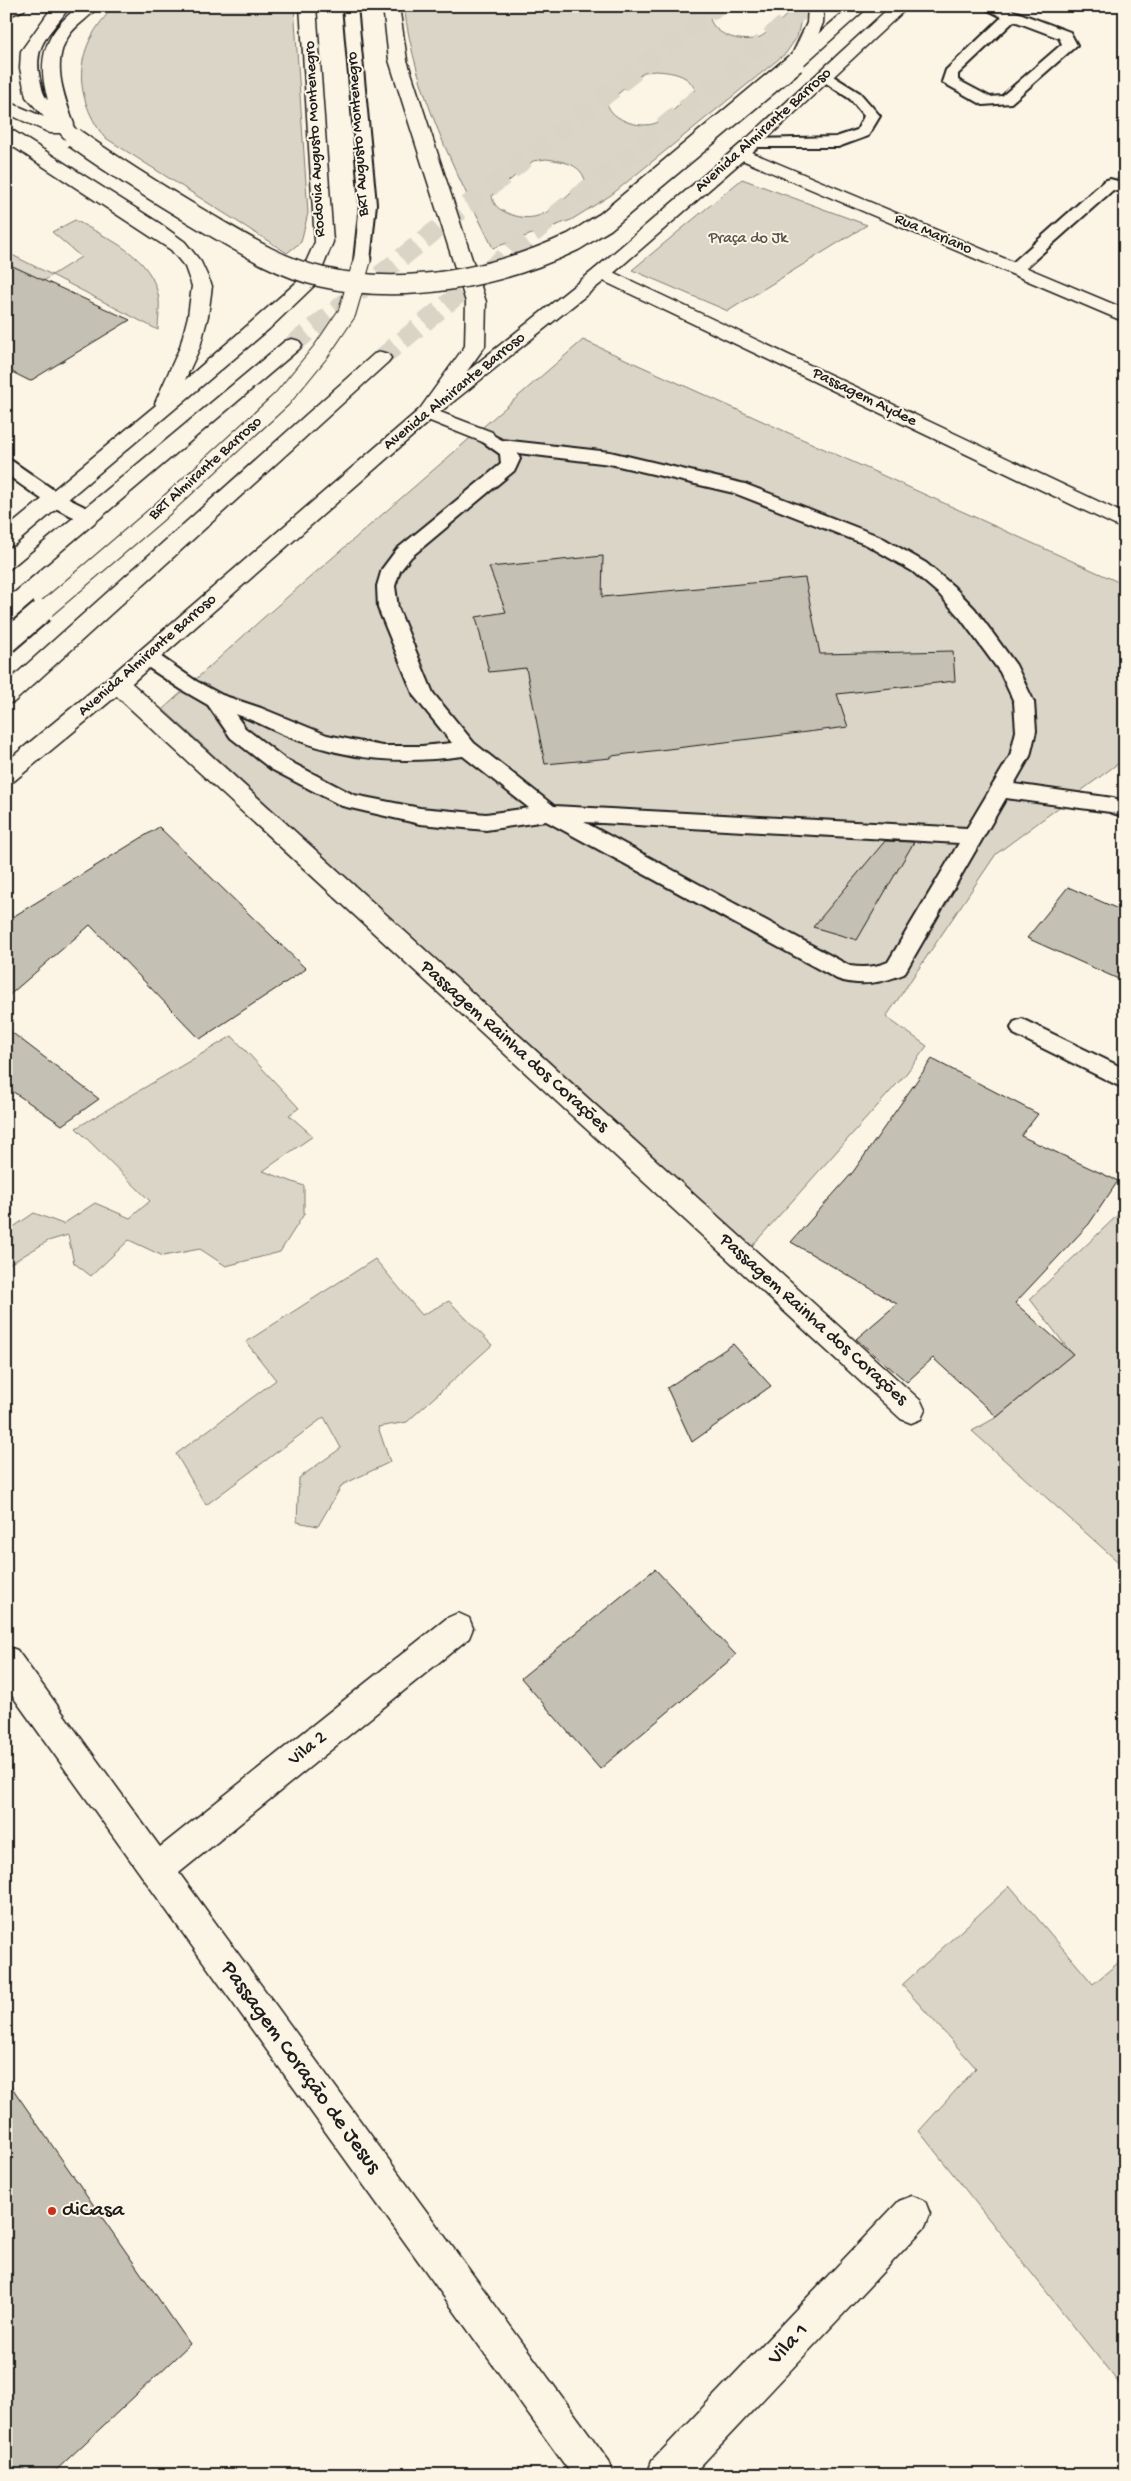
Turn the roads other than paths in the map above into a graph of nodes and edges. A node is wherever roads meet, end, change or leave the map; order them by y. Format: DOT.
graph roads {
  1 [pos="18,6"];
  2 [pos="62,6"];
  3 [pos="90,6"];
  4 [pos="308,6"];
  5 [pos="350,6"];
  6 [pos="391,6"];
  7 [pos="816,6"];
  8 [pos="901,6"];
  9 [pos="987,6"];
  10 [pos="854,9"];
  11 [pos="6,12"];
  12 [pos="1011,16"];
  13 [pos="797,61"];
  14 [pos="825,76"];
  15 [pos="6,106"];
  16 [pos="6,134"];
  17 [pos="71,137"];
  18 [pos="746,148"];
  19 [pos="1125,188"];
  20 [pos="362,262"];
  21 [pos="1015,269"];
  22 [pos="602,273"];
  23 [pos="1125,316"];
  24 [pos="292,345"];
  25 [pos="381,358"];
  26 [pos="159,413"];
  27 [pos="427,413"];
  28 [pos="492,441"];
  29 [pos="6,464"];
  30 [pos="55,499"];
  31 [pos="89,516"];
  32 [pos="1125,523"];
  33 [pos="6,540"];
  34 [pos="6,586"];
  35 [pos="6,642"];
  36 [pos="147,657"];
  37 [pos="117,683"];
  38 [pos="6,696"];
  39 [pos="215,700"];
  40 [pos="467,748"];
  41 [pos="6,775"];
  42 [pos="1000,790"];
  43 [pos="1125,810"];
  44 [pos="549,813"];
  45 [pos="973,836"];
  46 [pos="1022,1028"];
  47 [pos="1125,1080"];
  48 [pos="911,1410"];
  49 [pos="458,1628"];
  50 [pos="6,1661"];
  51 [pos="157,1870"];
  52 [pos="912,2214"];
  53 [pos="595,2475"];
  54 [pos="666,2475"];
  1 -- 11 [label="main road"];
  2 -- 17 [label="main road"];
  3 -- 17 [label="main road"];
  4 -- 26 [label="main road, Rodovia Augusto Montenegro"];
  5 -- 20 [label="lane, BRT Augusto Montenegro"];
  6 -- 27 [label="main road"];
  7 -- 13 [label="main road"];
  8 -- 14 [label="main road, Avenida Almirante Barroso"];
  9 -- 12 [label="lane"];
  10 -- 13 [label="main road"];
  12 -- 12 [label="lane"];
  13 -- 17 [label="main road, bridge"];
  14 -- 18 [label="main road, Avenida Almirante Barroso"];
  14 -- 18 [label="lane"];
  15 -- 17 [label="main road"];
  16 -- 26 [label="main road"];
  18 -- 21 [label="main road, Rua Mariano"];
  18 -- 22 [label="main road, Avenida Almirante Barroso"];
  19 -- 21 [label="lane"];
  20 -- 35 [label="lane, BRT Almirante Barroso, bridge"];
  21 -- 23 [label="main road, Rua Mariano"];
  22 -- 27 [label="main road, Avenida Almirante Barroso"];
  22 -- 32 [label="main road, Passagem Aydee"];
  24 -- 31 [label="main road"];
  25 -- 38 [label="main road"];
  26 -- 30 [label="main road, Rodovia Augusto Montenegro"];
  27 -- 28 [label="main road"];
  27 -- 36 [label="main road, Avenida Almirante Barroso"];
  28 -- 40 [label="lane"];
  28 -- 42 [label="lane"];
  29 -- 30 [label="lane"];
  30 -- 31 [label="lane"];
  30 -- 33 [label="main road, Rodovia Augusto Montenegro"];
  31 -- 34 [label="main road"];
  36 -- 37 [label="main road, Avenida Almirante Barroso"];
  36 -- 39 [label="lane"];
  37 -- 41 [label="main road, Avenida Almirante Barroso"];
  37 -- 48 [label="main road, Passagem Rainha dos Corações"];
  39 -- 40 [label="lane"];
  39 -- 44 [label="lane"];
  40 -- 44 [label="lane"];
  42 -- 43 [label="lane"];
  42 -- 45 [label="lane"];
  44 -- 45 [label="lane"];
  44 -- 45 [label="lane"];
  46 -- 47 [label="lane"];
  49 -- 51 [label="main road, Vila 2"];
  50 -- 51 [label="main road, Passagem Coração de Jesus"];
  51 -- 53 [label="main road, Passagem Coração de Jesus"];
  52 -- 54 [label="main road, Vila 1"];
}
